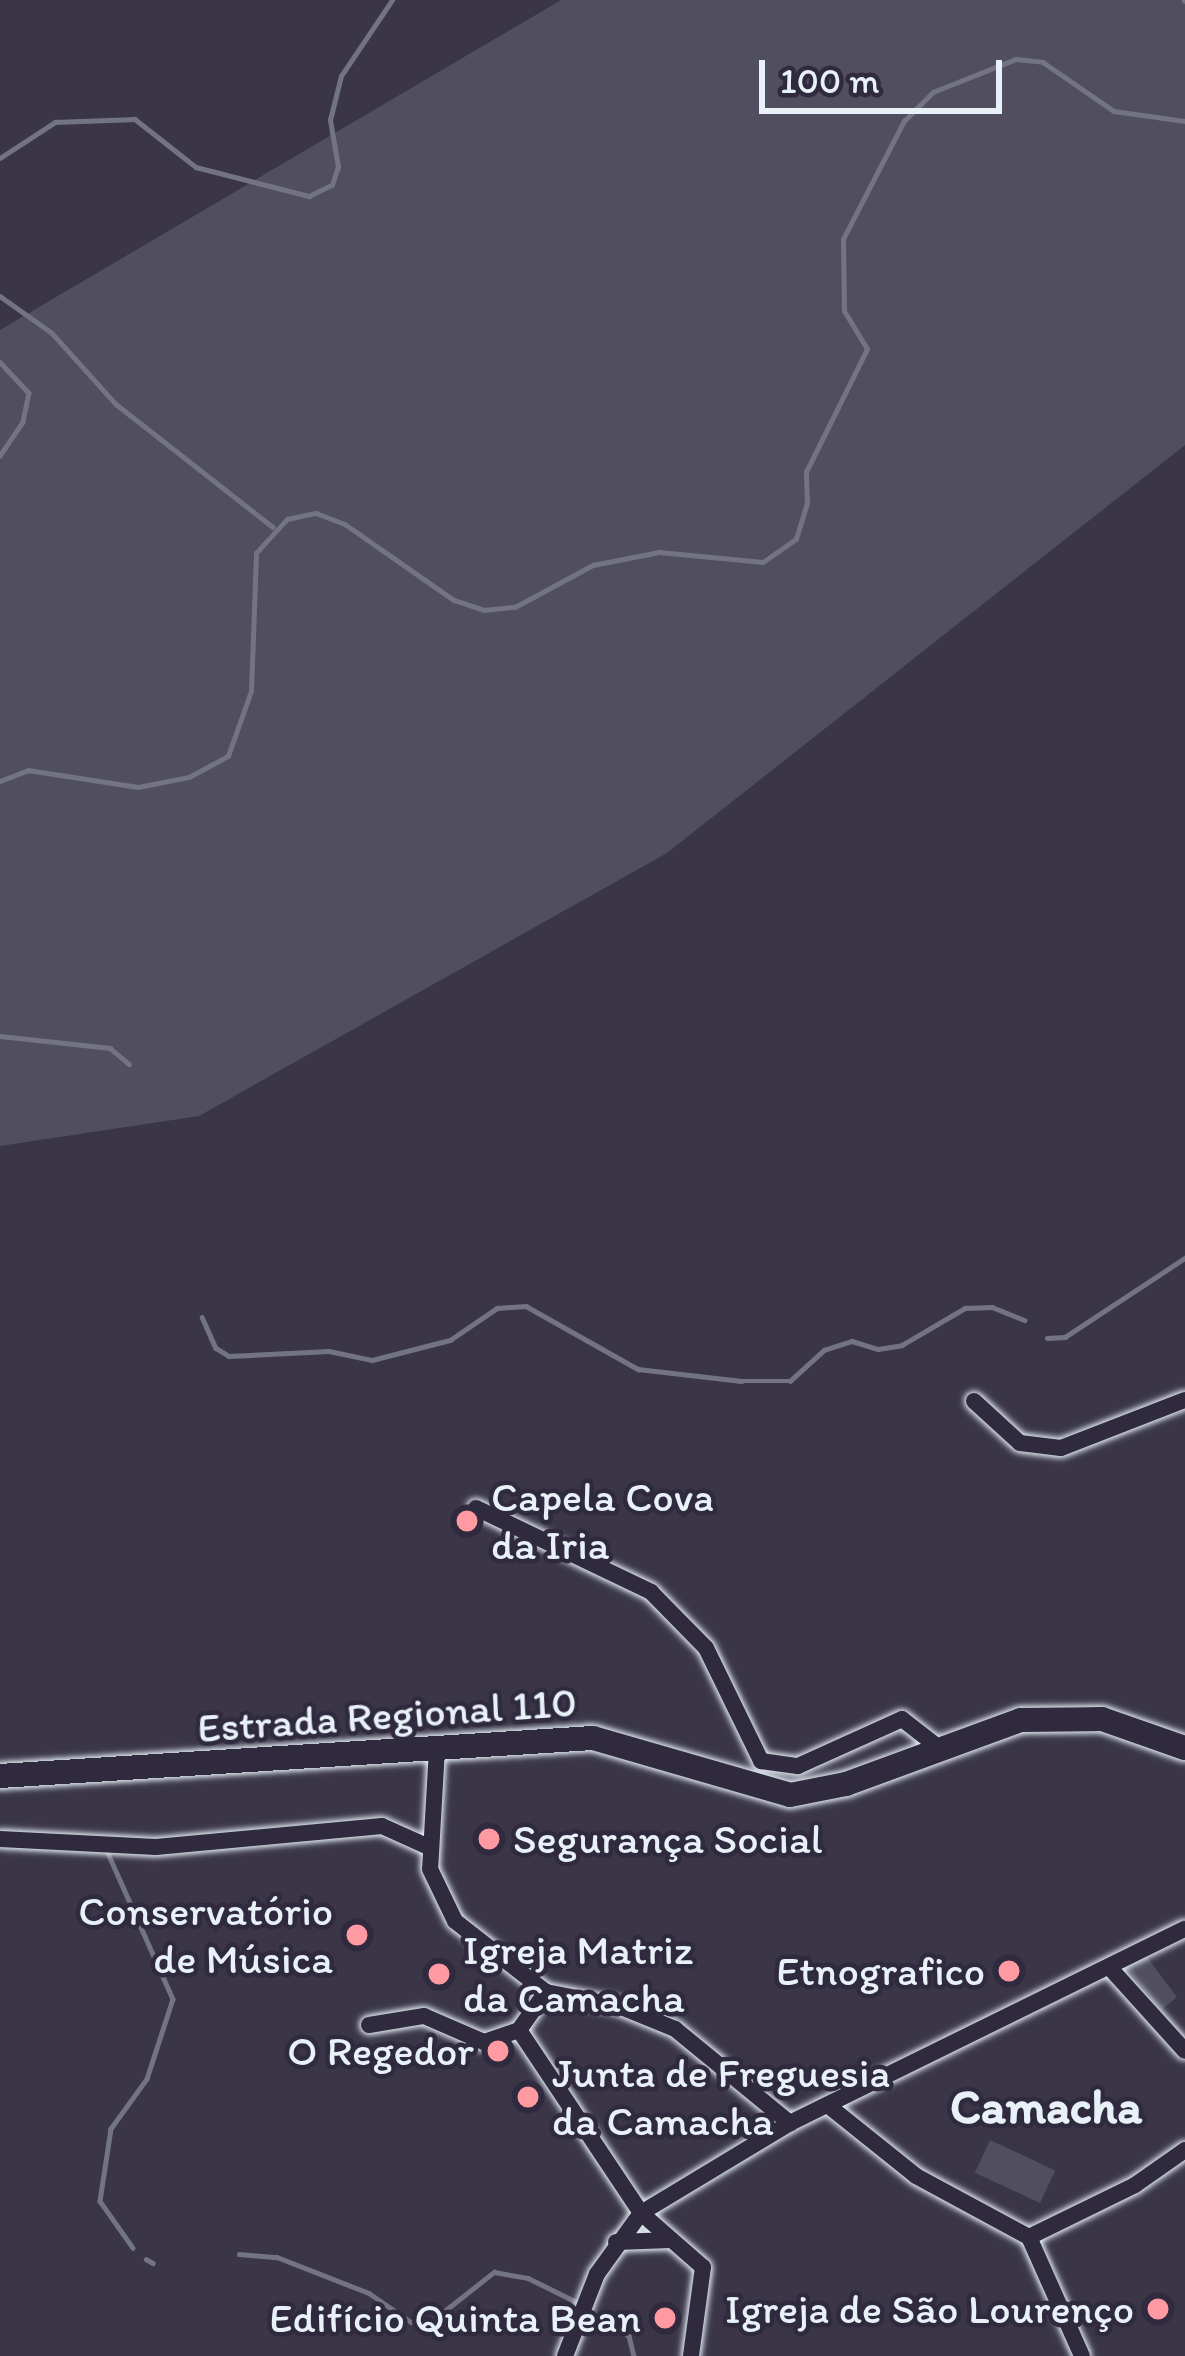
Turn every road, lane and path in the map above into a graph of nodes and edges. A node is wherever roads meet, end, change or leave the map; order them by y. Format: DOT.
graph roads {
  1 [pos="1185,1400"];
  2 [pos="974,1401"];
  3 [pos="476,1508"];
  4 [pos="938,1747"];
  5 [pos="1185,1748"];
  6 [pos="436,1749"];
  7 [pos="0,1776"];
  8 [pos="0,1839"];
  9 [pos="431,1848"];
  10 [pos="1185,1929"];
  11 [pos="1111,1969"];
  12 [pos="546,1992"];
  13 [pos="369,2025"];
  14 [pos="519,2030"];
  15 [pos="1185,2051"];
  16 [pos="830,2107"];
  17 [pos="790,2123"];
  18 [pos="1185,2150"];
  19 [pos="666,2199"];
  20 [pos="641,2213"];
  21 [pos="1029,2237"];
  22 [pos="671,2240"];
  23 [pos="616,2242"];
  24 [pos="565,2356"];
  25 [pos="691,2356"];
  26 [pos="1082,2356"];
  1 -- 2 [label="street"];
  3 -- 4 [label="street"];
  4 -- 5 [label="main road, Estrada Regional 110"];
  4 -- 6 [label="main road, Estrada Regional 110"];
  6 -- 7 [label="main road, Estrada Regional 110"];
  6 -- 9 [label="street"];
  8 -- 9 [label="street"];
  9 -- 12 [label="street"];
  10 -- 11 [label="street"];
  11 -- 15 [label="street"];
  11 -- 16 [label="street"];
  12 -- 14 [label="street"];
  12 -- 17 [label="street"];
  13 -- 14 [label="street"];
  14 -- 20 [label="street"];
  16 -- 17 [label="street"];
  16 -- 21 [label="street"];
  17 -- 19 [label="street"];
  18 -- 21 [label="street"];
  19 -- 20 [label="street"];
  19 -- 22 [label="street"];
  20 -- 22 [label="street"];
  20 -- 23 [label="street"];
  21 -- 26 [label="street"];
  22 -- 23 [label="street"];
  22 -- 25 [label="street"];
  23 -- 24 [label="street"];
}
